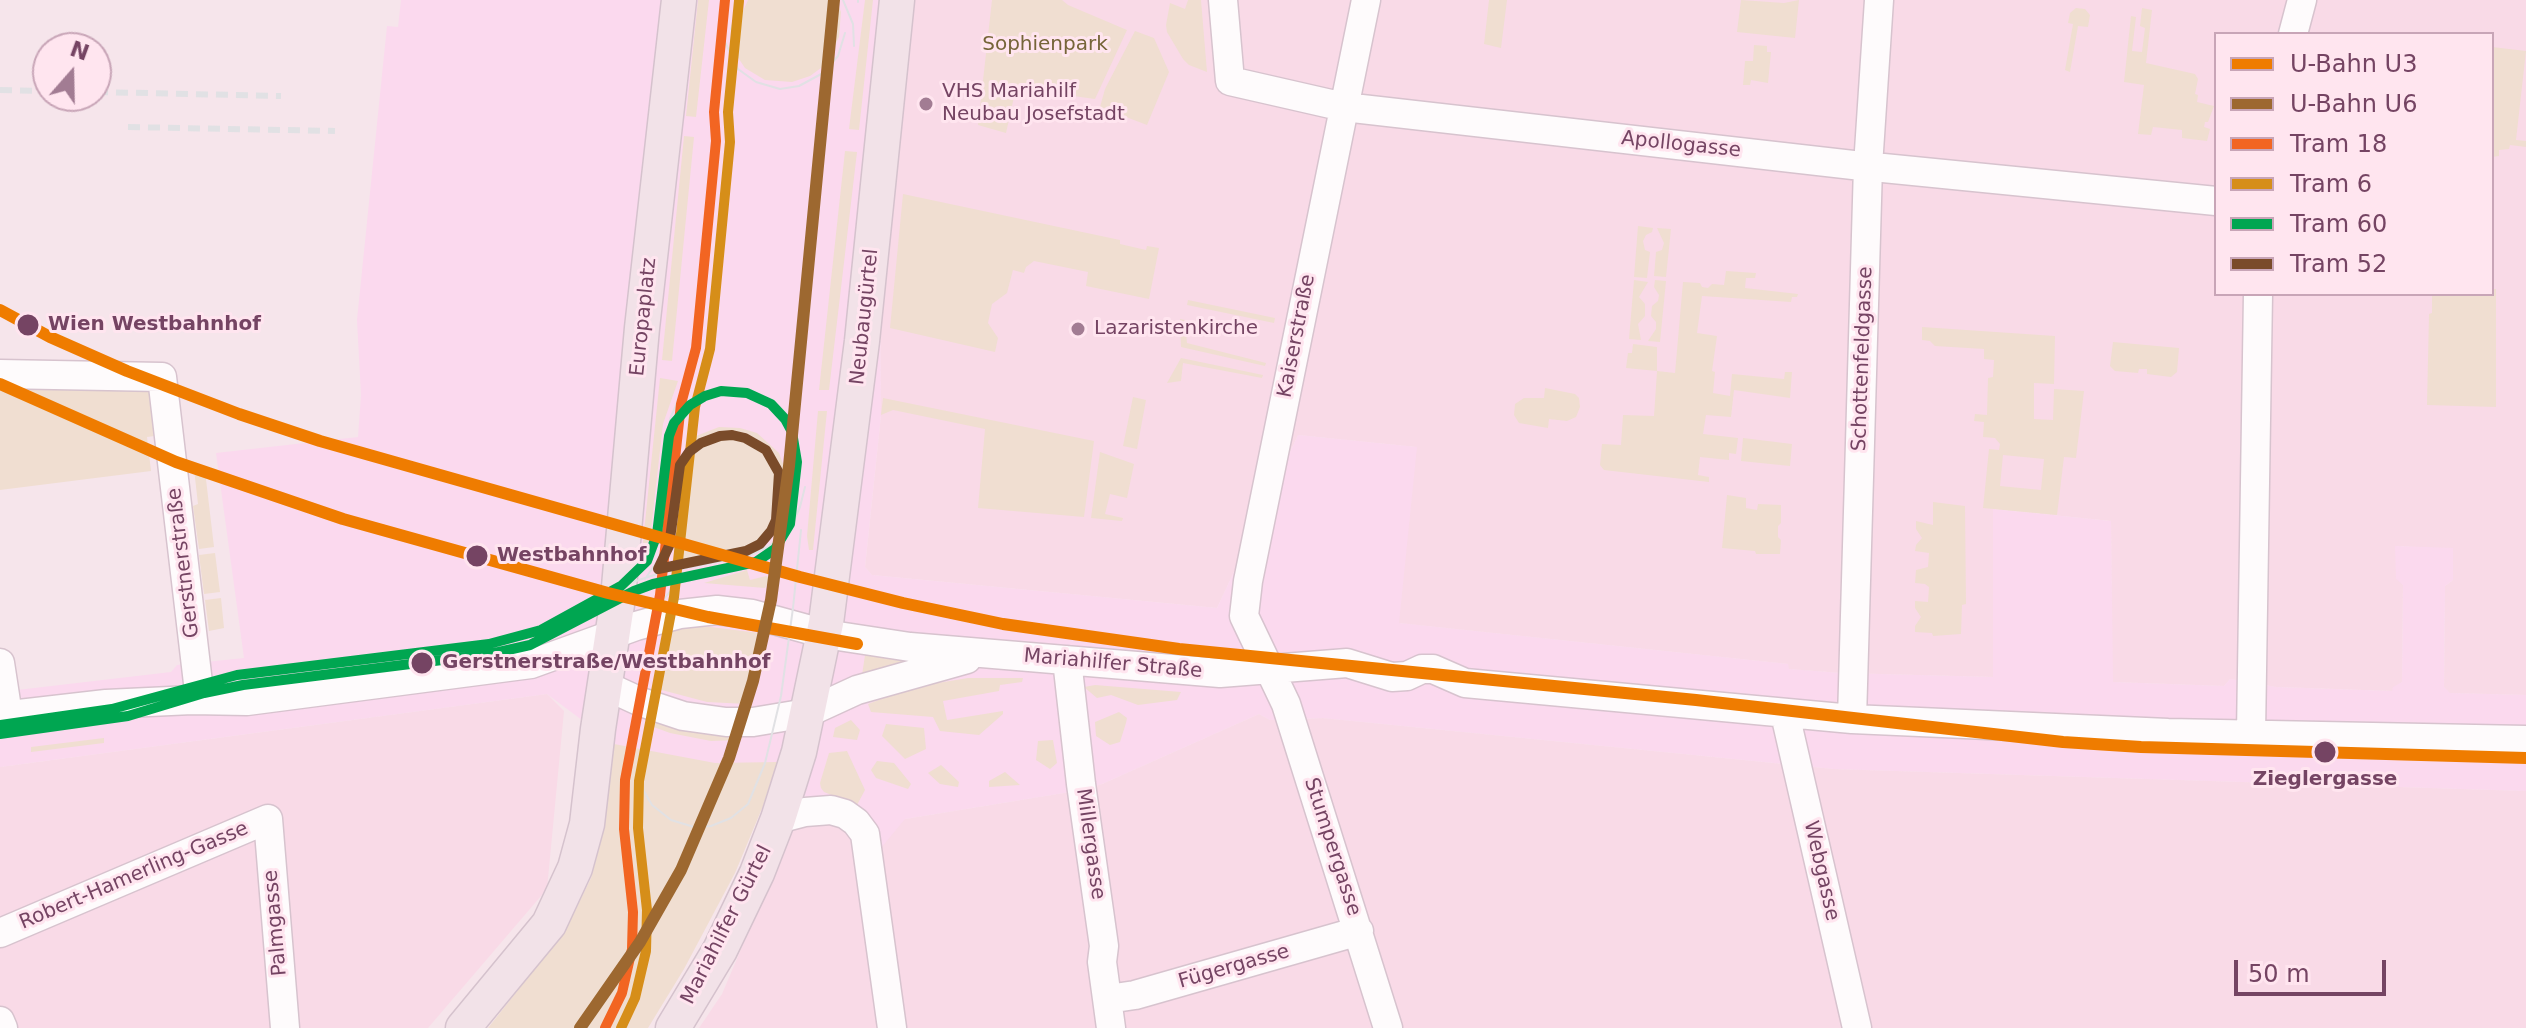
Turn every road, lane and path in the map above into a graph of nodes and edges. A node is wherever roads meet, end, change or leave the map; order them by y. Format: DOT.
graph roads {
  1 [pos="679,0"];
  2 [pos="897,0"];
  3 [pos="1223,0"];
  4 [pos="1366,0"];
  5 [pos="1879,0"];
  6 [pos="2302,0"];
  7 [pos="2294,32"];
  8 [pos="1344,107"];
  9 [pos="1868,166"];
  10 [pos="2214,201"];
  11 [pos="2258,296"];
  12 [pos="0,374"];
  13 [pos="825,634"];
  14 [pos="612,635"];
  15 [pos="987,653"];
  16 [pos="1067,660"];
  17 [pos="0,663"];
  18 [pos="1268,668"];
  19 [pos="604,685"];
  20 [pos="200,700"];
  21 [pos="807,713"];
  22 [pos="1785,714"];
  23 [pos="4,715"];
  24 [pos="1852,719"];
  25 [pos="2251,733"];
  26 [pos="2526,740"];
  27 [pos="268,819"];
  28 [pos="778,819"];
  29 [pos="1359,931"];
  30 [pos="0,933"];
  31 [pos="1108,999"];
  32 [pos="0,1021"];
  33 [pos="3,1028"];
  34 [pos="285,1028"];
  35 [pos="463,1028"];
  36 [pos="673,1028"];
  37 [pos="892,1028"];
  38 [pos="1111,1028"];
  39 [pos="1388,1028"];
  40 [pos="1857,1028"];
  1 -- 14 [label="main road, Europaplatz"];
  2 -- 13 [label="main road, Neubaugürtel"];
  3 -- 8 [label="street, Apollogasse"];
  4 -- 8 [label="street, Kaiserstraße"];
  5 -- 9 [label="street, Schottenfeldgasse"];
  6 -- 7 [label="street"];
  8 -- 9 [label="street, Apollogasse"];
  8 -- 18 [label="street, Kaiserstraße"];
  9 -- 10 [label="street, Apollogasse"];
  9 -- 24 [label="street, Schottenfeldgasse"];
  11 -- 25 [label="street"];
  12 -- 20 [label="street, Gerstnerstraße"];
  13 -- 14 [label="street, Mariahilfer Straße"];
  13 -- 15 [label="street, Mariahilfer Straße"];
  13 -- 21 [label="main road, Mariahilfer Gürtel"];
  14 -- 19 [label="main road"];
  14 -- 20 [label="street, Mariahilfer Straße"];
  15 -- 16 [label="street, Mariahilfer Straße"];
  15 -- 21 [label="street, Mariahilfer Straße"];
  16 -- 18 [label="street, Mariahilfer Straße"];
  16 -- 31 [label="street, Millergasse"];
  17 -- 23 [label="street"];
  18 -- 22 [label="street, Mariahilfer Straße"];
  18 -- 29 [label="street, Stumpergasse"];
  19 -- 21 [label="street, Mariahilfer Straße"];
  19 -- 35 [label="main road"];
  20 -- 23 [label="street, Mariahilfer Straße"];
  21 -- 28 [label="main road, Mariahilfer Gürtel"];
  22 -- 24 [label="street, Mariahilfer Straße"];
  22 -- 40 [label="street, Webgasse"];
  24 -- 25 [label="street, Mariahilfer Straße"];
  25 -- 26 [label="street, Mariahilfer Straße"];
  27 -- 30 [label="street, Robert-Hamerling-Gasse"];
  27 -- 34 [label="street, Palmgasse"];
  28 -- 36 [label="main road, Mariahilfer Gürtel"];
  28 -- 37 [label="street"];
  29 -- 31 [label="street, Fügergasse"];
  29 -- 39 [label="street, Stumpergasse"];
  31 -- 38 [label="street, Millergasse"];
  32 -- 33 [label="street"];
}
